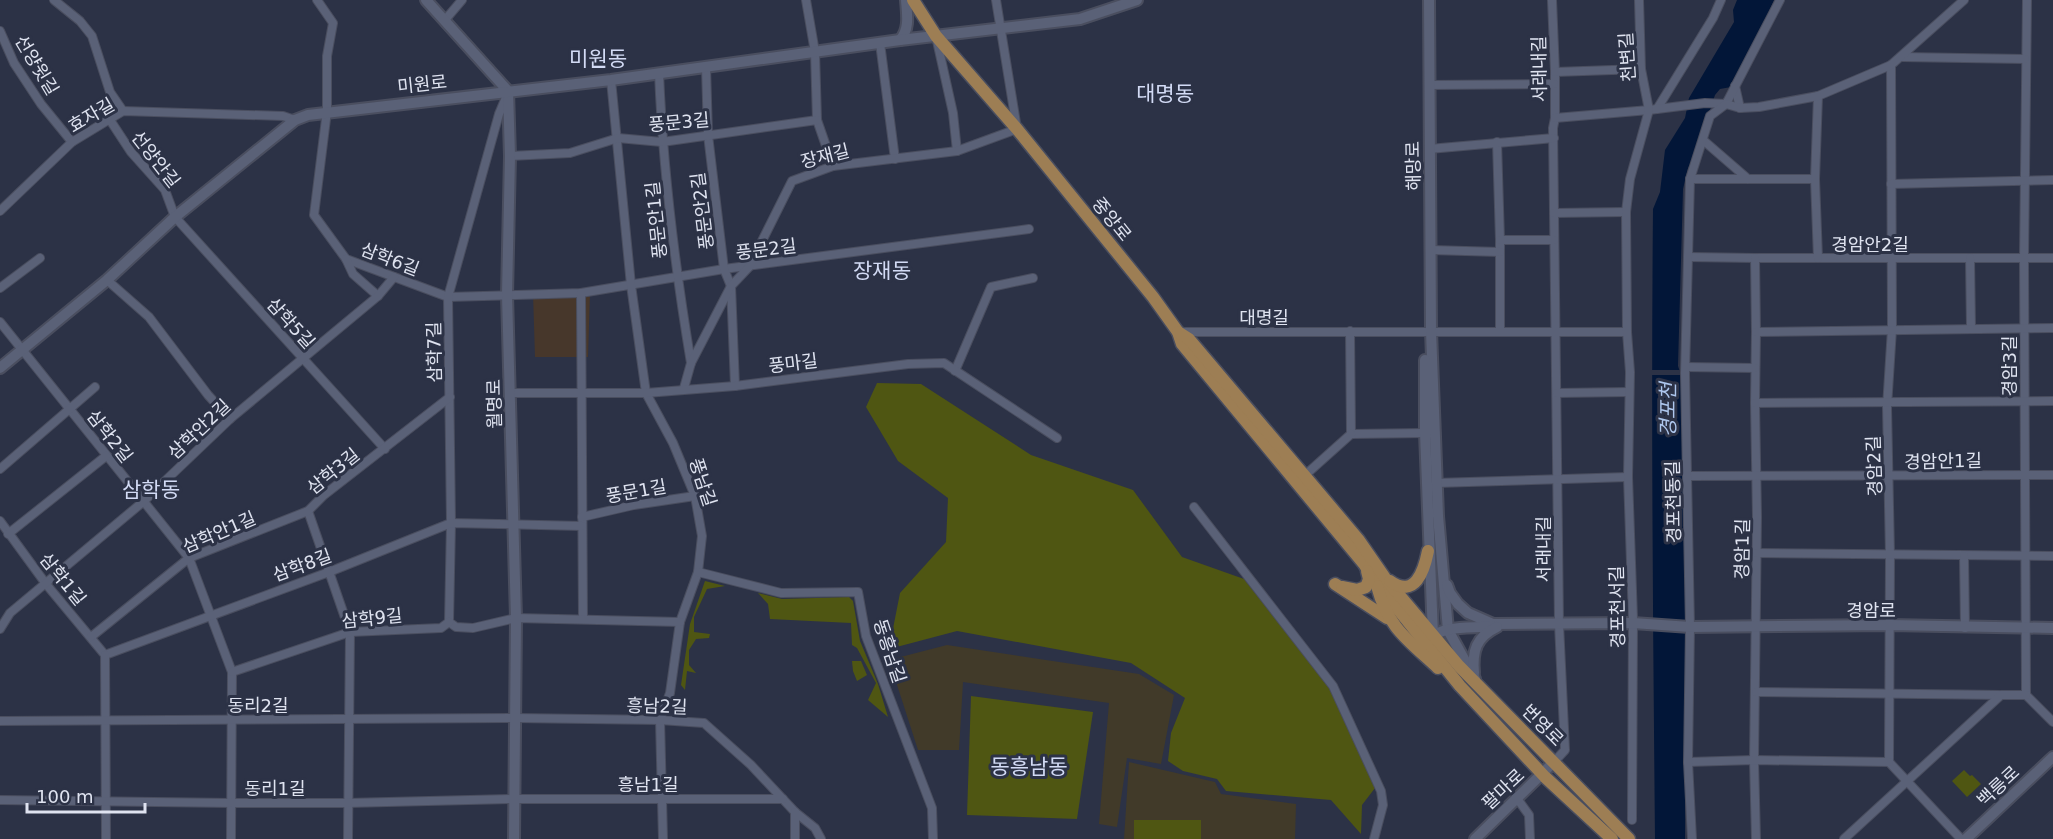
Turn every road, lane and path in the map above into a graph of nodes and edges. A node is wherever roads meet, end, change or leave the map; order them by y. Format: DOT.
graph roads {
  1 [pos="317,0"];
  2 [pos="426,0"];
  3 [pos="462,0"];
  4 [pos="806,0"];
  5 [pos="906,0"];
  6 [pos="913,0"];
  7 [pos="996,0"];
  8 [pos="1137,0"];
  9 [pos="1429,0"];
  10 [pos="1552,0"];
  11 [pos="1639,0"];
  12 [pos="1721,0"];
  13 [pos="1780,0"];
  14 [pos="1964,0"];
  15 [pos="2027,0"];
  16 [pos="55,2"];
  17 [pos="445,20"];
  18 [pos="999,28"];
  19 [pos="0,31"];
  20 [pos="936,36"];
  21 [pos="900,40"];
  22 [pos="880,43"];
  23 [pos="815,52"];
  24 [pos="1902,57"];
  25 [pos="2025,59"];
  26 [pos="1891,65"];
  27 [pos="706,67"];
  28 [pos="1641,69"];
  29 [pos="1555,72"];
  30 [pos="659,73"];
  31 [pos="611,80"];
  32 [pos="1554,84"];
  33 [pos="1429,85"];
  34 [pos="1736,86"];
  35 [pos="508,91"];
  36 [pos="1818,96"];
  37 [pos="1726,104"];
  38 [pos="1740,108"];
  39 [pos="1653,110"];
  40 [pos="123,111"];
  41 [pos="327,111"];
  42 [pos="1555,118"];
  43 [pos="110,120"];
  44 [pos="295,120"];
  45 [pos="816,120"];
  46 [pos="1017,129"];
  47 [pos="708,135"];
  48 [pos="618,138"];
  49 [pos="1554,138"];
  50 [pos="1703,140"];
  51 [pos="72,142"];
  52 [pos="662,142"];
  53 [pos="1497,142"];
  54 [pos="1429,149"];
  55 [pos="957,151"];
  56 [pos="510,156"];
  57 [pos="895,159"];
  58 [pos="833,166"];
  59 [pos="1690,179"];
  60 [pos="1748,179"];
  61 [pos="1815,179"];
  62 [pos="2053,180"];
  63 [pos="2024,181"];
  64 [pos="1891,184"];
  65 [pos="0,211"];
  66 [pos="1626,212"];
  67 [pos="1554,213"];
  68 [pos="175,217"];
  69 [pos="1029,229"];
  70 [pos="1500,240"];
  71 [pos="1554,240"];
  72 [pos="1431,250"];
  73 [pos="1500,252"];
  74 [pos="1688,256"];
  75 [pos="40,258"];
  76 [pos="1755,258"];
  77 [pos="1818,258"];
  78 [pos="1970,258"];
  79 [pos="2053,258"];
  80 [pos="346,259"];
  81 [pos="1891,259"];
  82 [pos="2024,259"];
  83 [pos="748,267"];
  84 [pos="724,269"];
  85 [pos="394,277"];
  86 [pos="677,278"];
  87 [pos="1033,278"];
  88 [pos="107,280"];
  89 [pos="631,285"];
  90 [pos="731,286"];
  91 [pos="0,288"];
  92 [pos="581,293"];
  93 [pos="507,295"];
  94 [pos="378,296"];
  95 [pos="448,297"];
  96 [pos="0,322"];
  97 [pos="1971,328"];
  98 [pos="2025,328"];
  99 [pos="2053,328"];
  100 [pos="1892,329"];
  101 [pos="1350,331"];
  102 [pos="1431,331"];
  103 [pos="1178,332"];
  104 [pos="1500,332"];
  105 [pos="1555,332"];
  106 [pos="1627,332"];
  107 [pos="1756,332"];
  108 [pos="21,349"];
  109 [pos="302,358"];
  110 [pos="691,363"];
  111 [pos="1686,367"];
  112 [pos="0,368"];
  113 [pos="1755,368"];
  114 [pos="955,371"];
  115 [pos="735,386"];
  116 [pos="95,387"];
  117 [pos="684,388"];
  118 [pos="1629,392"];
  119 [pos="511,393"];
  120 [pos="646,393"];
  121 [pos="1557,393"];
  122 [pos="582,394"];
  123 [pos="450,397"];
  124 [pos="2053,401"];
  125 [pos="1888,402"];
  126 [pos="2024,402"];
  127 [pos="1755,403"];
  128 [pos="69,408"];
  129 [pos="230,419"];
  130 [pos="1425,433"];
  131 [pos="1351,434"];
  132 [pos="1057,438"];
  133 [pos="385,449"];
  134 [pos="106,456"];
  135 [pos="0,469"];
  136 [pos="1755,475"];
  137 [pos="2025,475"];
  138 [pos="2053,475"];
  139 [pos="1688,476"];
  140 [pos="1628,477"];
  141 [pos="1889,477"];
  142 [pos="1557,478"];
  143 [pos="1301,479"];
  144 [pos="1436,483"];
  145 [pos="696,496"];
  146 [pos="144,501"];
  147 [pos="1194,507"];
  148 [pos="308,511"];
  149 [pos="582,517"];
  150 [pos="0,521"];
  151 [pos="451,524"];
  152 [pos="513,524"];
  153 [pos="582,526"];
  154 [pos="8,534"];
  155 [pos="1428,551"];
  156 [pos="1757,553"];
  157 [pos="1890,555"];
  158 [pos="1964,556"];
  159 [pos="2025,556"];
  160 [pos="2053,556"];
  161 [pos="189,558"];
  162 [pos="1364,564"];
  163 [pos="329,572"];
  164 [pos="698,572"];
  165 [pos="1442,573"];
  166 [pos="1381,580"];
  167 [pos="46,584"];
  168 [pos="210,615"];
  169 [pos="516,618"];
  170 [pos="583,619"];
  171 [pos="1390,620"];
  172 [pos="449,622"];
  173 [pos="680,622"];
  174 [pos="1633,623"];
  175 [pos="1558,624"];
  176 [pos="1503,625"];
  177 [pos="1890,625"];
  178 [pos="1690,627"];
  179 [pos="2025,627"];
  180 [pos="1757,628"];
  181 [pos="1965,628"];
  182 [pos="2053,628"];
  183 [pos="0,629"];
  184 [pos="1448,630"];
  185 [pos="350,632"];
  186 [pos="92,637"];
  187 [pos="1428,639"];
  188 [pos="105,655"];
  189 [pos="232,672"];
  190 [pos="1477,682"];
  191 [pos="1460,686"];
  192 [pos="1756,692"];
  193 [pos="1890,694"];
  194 [pos="2001,695"];
  195 [pos="2026,695"];
  196 [pos="515,718"];
  197 [pos="232,720"];
  198 [pos="349,720"];
  199 [pos="660,720"];
  200 [pos="0,721"];
  201 [pos="106,722"];
  202 [pos="2053,722"];
  203 [pos="2053,757"];
  204 [pos="1754,760"];
  205 [pos="1554,762"];
  206 [pos="1688,762"];
  207 [pos="1889,762"];
  208 [pos="1543,774"];
  209 [pos="1906,781"];
  210 [pos="1516,797"];
  211 [pos="514,799"];
  212 [pos="661,799"];
  213 [pos="783,799"];
  214 [pos="0,800"];
  215 [pos="107,801"];
  216 [pos="232,803"];
  217 [pos="347,803"];
  218 [pos="795,812"];
  219 [pos="1632,820"];
  220 [pos="106,839"];
  221 [pos="231,839"];
  222 [pos="348,839"];
  223 [pos="514,839"];
  224 [pos="663,839"];
  225 [pos="795,839"];
  226 [pos="821,839"];
  227 [pos="933,839"];
  228 [pos="1374,839"];
  229 [pos="1475,839"];
  230 [pos="1530,839"];
  231 [pos="1612,839"];
  232 [pos="1629,839"];
  233 [pos="1692,839"];
  234 [pos="1756,839"];
  235 [pos="1844,839"];
  236 [pos="1961,839"];
  237 [pos="1966,839"];
  1 -- 41 [label="street, 삼학6길"];
  2 -- 17 [label="street"];
  3 -- 17 [label="street"];
  4 -- 23 [label="street"];
  5 -- 21 [label="street"];
  6 -- 20 [label="main road, 중앙로"];
  7 -- 18 [label="street, 중앙로"];
  8 -- 18 [label="street, 미원로"];
  9 -- 33 [label="street, 해망로"];
  10 -- 29 [label="street, 서래내길"];
  11 -- 28 [label="street, 천변길"];
  12 -- 39 [label="street"];
  13 -- 34 [label="street, 경포천동길"];
  14 -- 24 [label="street"];
  15 -- 25 [label="street, 경암3길"];
  16 -- 40 [label="street, 선양안길"];
  17 -- 35 [label="street"];
  18 -- 20 [label="street, 미원로"];
  18 -- 46 [label="street, 중앙로"];
  19 -- 51 [label="street, 선양윗길"];
  20 -- 21 [label="street, 미원로"];
  20 -- 46 [label="main road, 중앙로"];
  20 -- 55 [label="street, 중앙로"];
  21 -- 22 [label="street, 미원로"];
  22 -- 23 [label="street, 미원로"];
  22 -- 57 [label="street"];
  23 -- 27 [label="street, 미원로"];
  23 -- 45 [label="street"];
  24 -- 25 [label="street"];
  24 -- 26 [label="street"];
  25 -- 63 [label="street, 경암3길"];
  26 -- 36 [label="street"];
  26 -- 64 [label="street, 경암2길"];
  27 -- 30 [label="street, 미원로"];
  27 -- 47 [label="street, 풍문안2길"];
  28 -- 29 [label="street"];
  28 -- 39 [label="street, 천변길"];
  29 -- 32 [label="street, 서래내길"];
  30 -- 31 [label="street, 미원로"];
  30 -- 52 [label="street, 풍문안1길"];
  31 -- 35 [label="street, 미원로"];
  31 -- 48 [label="street, 풍남길"];
  32 -- 33 [label="street"];
  32 -- 42 [label="street, 서래내길"];
  33 -- 54 [label="street, 해망로"];
  34 -- 37 [label="street, 경포천동길"];
  34 -- 38 [label="street"];
  35 -- 41 [label="street, 미원로"];
  35 -- 56 [label="street, 월명로"];
  35 -- 95 [label="street, 삼학7길"];
  36 -- 38 [label="street"];
  36 -- 61 [label="street"];
  37 -- 38 [label="street"];
  37 -- 39 [label="street"];
  37 -- 50 [label="street, 경포천동길"];
  39 -- 42 [label="street"];
  39 -- 66 [label="street, 경포천서길"];
  40 -- 43 [label="street, 효자길"];
  40 -- 44 [label="street, 효자길"];
  41 -- 44 [label="street, 미원로"];
  41 -- 80 [label="street, 삼학6길"];
  42 -- 49 [label="street, 서래내길"];
  43 -- 51 [label="street, 효자길"];
  43 -- 68 [label="street, 선양안길"];
  44 -- 68 [label="street, 미원로"];
  45 -- 47 [label="street, 풍문3길"];
  45 -- 58 [label="street"];
  46 -- 55 [label="street, 장재길"];
  46 -- 103 [label="main road, 중앙로"];
  47 -- 52 [label="street, 풍문3길"];
  47 -- 84 [label="street, 풍문안2길"];
  48 -- 52 [label="street, 풍문3길"];
  48 -- 56 [label="street, 풍문3길"];
  48 -- 89 [label="street, 풍남길"];
  49 -- 53 [label="street"];
  49 -- 67 [label="street, 서래내길"];
  50 -- 59 [label="street, 경포천동길"];
  50 -- 60 [label="street"];
  51 -- 65 [label="street, 효자길"];
  52 -- 86 [label="street, 풍문안1길"];
  53 -- 54 [label="street"];
  53 -- 70 [label="street"];
  54 -- 72 [label="street, 해망로"];
  55 -- 57 [label="street, 장재길"];
  56 -- 93 [label="street, 월명로"];
  57 -- 58 [label="street, 장재길"];
  58 -- 83 [label="street, 장재길"];
  59 -- 60 [label="street"];
  59 -- 74 [label="street, 경포천동길"];
  60 -- 61 [label="street"];
  61 -- 77 [label="street"];
  62 -- 63 [label="street"];
  63 -- 64 [label="street"];
  63 -- 82 [label="street, 경암3길"];
  64 -- 81 [label="street, 경암2길"];
  66 -- 67 [label="street"];
  66 -- 106 [label="street, 경포천서길"];
  67 -- 71 [label="street, 서래내길"];
  68 -- 88 [label="street, 미원로"];
  68 -- 109 [label="street, 삼학5길"];
  69 -- 83 [label="street, 풍문2길"];
  70 -- 71 [label="street"];
  70 -- 73 [label="street"];
  71 -- 105 [label="street, 서래내길"];
  72 -- 73 [label="street"];
  72 -- 102 [label="street, 해망로"];
  73 -- 104 [label="street"];
  74 -- 76 [label="street, 경암안2길"];
  74 -- 111 [label="street, 경포천동길"];
  75 -- 91 [label="street"];
  76 -- 77 [label="street, 경암안2길"];
  76 -- 107 [label="street, 경암1길"];
  77 -- 81 [label="street, 경암안2길"];
  78 -- 81 [label="street, 경암안2길"];
  78 -- 82 [label="street, 경암안2길"];
  78 -- 97 [label="street"];
  79 -- 82 [label="street, 경암안2길"];
  80 -- 85 [label="street, 삼학6길"];
  80 -- 94 [label="street"];
  81 -- 100 [label="street, 경암2길"];
  82 -- 98 [label="street, 경암3길"];
  83 -- 84 [label="street, 풍문2길"];
  83 -- 90 [label="street, 장재길"];
  84 -- 86 [label="street, 풍문2길"];
  84 -- 90 [label="street, 풍문안2길"];
  85 -- 94 [label="street, 삼학안2길"];
  85 -- 95 [label="street, 삼학6길"];
  86 -- 89 [label="street, 풍문2길"];
  86 -- 110 [label="street, 풍문안1길"];
  87 -- 114 [label="street"];
  88 -- 108 [label="street, 미원로"];
  88 -- 129 [label="street"];
  89 -- 92 [label="street, 풍문2길"];
  89 -- 120 [label="street, 풍남길"];
  90 -- 110 [label="street, 장재길"];
  90 -- 115 [label="street, 풍문안2길"];
  92 -- 93 [label="street, 풍문2길"];
  92 -- 122 [label="street"];
  93 -- 95 [label="street, 삼학6길"];
  93 -- 119 [label="street, 월명로"];
  94 -- 109 [label="street, 삼학안2길"];
  95 -- 123 [label="street, 삼학7길"];
  96 -- 108 [label="street, 삼학2길"];
  97 -- 98 [label="street"];
  97 -- 100 [label="street"];
  98 -- 99 [label="street"];
  98 -- 126 [label="street, 경암3길"];
  100 -- 107 [label="street"];
  100 -- 125 [label="street, 경암2길"];
  101 -- 102 [label="street, 대명길"];
  101 -- 103 [label="street, 대명길"];
  101 -- 131 [label="street"];
  102 -- 104 [label="street"];
  102 -- 130 [label="street, 해망로"];
  102 -- 144 [label="street, 해망로"];
  103 -- 143 [label="main road, 중앙로"];
  104 -- 105 [label="street"];
  105 -- 106 [label="street"];
  105 -- 121 [label="street, 서래내길"];
  106 -- 118 [label="street, 경포천서길"];
  107 -- 113 [label="street, 경암1길"];
  108 -- 112 [label="street, 미원로"];
  108 -- 128 [label="street, 삼학2길"];
  109 -- 129 [label="street, 삼학안2길"];
  109 -- 133 [label="street, 삼학5길"];
  110 -- 117 [label="street, 장재길"];
  111 -- 113 [label="street"];
  111 -- 139 [label="street, 경포천동길"];
  113 -- 127 [label="street, 경암1길"];
  114 -- 115 [label="street, 풍마길"];
  114 -- 132 [label="street, 풍마길"];
  115 -- 117 [label="street, 풍마길"];
  116 -- 128 [label="street"];
  117 -- 120 [label="street, 풍마길"];
  118 -- 121 [label="street"];
  118 -- 140 [label="street, 경포천서길"];
  119 -- 122 [label="street, 풍마길"];
  119 -- 152 [label="street, 월명로"];
  120 -- 122 [label="street, 풍마길"];
  120 -- 145 [label="street, 풍남길"];
  121 -- 142 [label="street, 서래내길"];
  122 -- 149 [label="street"];
  123 -- 133 [label="street, 삼학3길"];
  123 -- 151 [label="street, 삼학7길"];
  124 -- 126 [label="street"];
  125 -- 126 [label="street"];
  125 -- 127 [label="street"];
  125 -- 141 [label="street, 경암2길"];
  126 -- 137 [label="street, 경암3길"];
  127 -- 136 [label="street, 경암1길"];
  128 -- 134 [label="street, 삼학2길"];
  128 -- 135 [label="street"];
  129 -- 146 [label="street, 삼학안2길"];
  130 -- 131 [label="street"];
  130 -- 155 [label="street, 해망로"];
  131 -- 143 [label="street"];
  133 -- 148 [label="street, 삼학3길"];
  134 -- 146 [label="street, 삼학2길"];
  134 -- 154 [label="street"];
  136 -- 139 [label="street, 경암안1길"];
  136 -- 141 [label="street, 경암안1길"];
  136 -- 156 [label="street, 경암1길"];
  137 -- 138 [label="street, 경암안1길"];
  137 -- 141 [label="street, 경암안1길"];
  137 -- 159 [label="street, 경암3길"];
  139 -- 178 [label="street, 경포천동길"];
  140 -- 142 [label="street"];
  140 -- 174 [label="street, 경포천서길"];
  141 -- 157 [label="street, 경암2길"];
  142 -- 144 [label="street"];
  142 -- 175 [label="street, 서래내길"];
  143 -- 162 [label="main road, 중앙로"];
  143 -- 166 [label="main road, 중앙로"];
  144 -- 165 [label="street, 해망로"];
  145 -- 149 [label="street, 풍문1길"];
  145 -- 164 [label="street, 풍남길"];
  146 -- 161 [label="street, 삼학2길"];
  146 -- 167 [label="street, 삼학안2길"];
  147 -- 228 [label="street"];
  148 -- 161 [label="street, 삼학안1길"];
  148 -- 163 [label="street, 삼학3길"];
  149 -- 153 [label="street"];
  150 -- 154 [label="street, 삼학1길"];
  151 -- 152 [label="street, 삼학8길"];
  151 -- 163 [label="street, 삼학8길"];
  151 -- 172 [label="street, 삼학7길"];
  152 -- 153 [label="street"];
  152 -- 169 [label="street, 월명로"];
  153 -- 170 [label="street"];
  154 -- 167 [label="street, 삼학1길"];
  155 -- 166 [label="main road"];
  155 -- 187 [label="street, 해망로"];
  156 -- 157 [label="street"];
  156 -- 180 [label="street, 경암1길"];
  157 -- 158 [label="street"];
  157 -- 177 [label="street, 경암2길"];
  158 -- 159 [label="street"];
  158 -- 181 [label="street"];
  159 -- 160 [label="street"];
  159 -- 179 [label="street, 경암3길"];
  161 -- 168 [label="street, 삼학2길"];
  161 -- 186 [label="street, 삼학안1길"];
  162 -- 166 [label="main road, 중앙로"];
  162 -- 171 [label="main road"];
  163 -- 168 [label="street, 삼학8길"];
  163 -- 185 [label="street, 삼학3길"];
  164 -- 173 [label="street, 풍남길"];
  164 -- 227 [label="street, 동흥남길"];
  165 -- 176 [label="street"];
  165 -- 184 [label="street, 해망로"];
  166 -- 171 [label="main road"];
  166 -- 187 [label="main road, 중앙로"];
  167 -- 183 [label="street, 삼학안2길"];
  167 -- 186 [label="street, 삼학1길"];
  168 -- 188 [label="street, 삼학8길"];
  168 -- 189 [label="street, 삼학2길"];
  169 -- 170 [label="street, 삼학9길"];
  169 -- 172 [label="street, 삼학9길"];
  169 -- 196 [label="street, 월명로"];
  170 -- 173 [label="street, 삼학9길"];
  171 -- 191 [label="main road"];
  172 -- 185 [label="street, 삼학9길"];
  173 -- 199 [label="street, 풍남길"];
  174 -- 175 [label="street"];
  174 -- 178 [label="street, 경암로"];
  174 -- 219 [label="street, 경포천서길"];
  175 -- 176 [label="street"];
  175 -- 205 [label="street, 서래내길"];
  176 -- 184 [label="street"];
  176 -- 190 [label="street"];
  177 -- 180 [label="street, 경암로"];
  177 -- 181 [label="street, 경암로"];
  177 -- 193 [label="street, 경암2길"];
  178 -- 180 [label="street, 경암로"];
  178 -- 206 [label="street, 경포천동길"];
  179 -- 181 [label="street, 경암로"];
  179 -- 182 [label="street, 경암로"];
  179 -- 195 [label="street, 경암3길"];
  180 -- 192 [label="street, 경암1길"];
  184 -- 187 [label="street"];
  184 -- 190 [label="street"];
  185 -- 189 [label="street, 삼학9길"];
  185 -- 198 [label="street, 삼학3길"];
  186 -- 188 [label="street, 삼학1길"];
  187 -- 190 [label="main road, 번영로"];
  187 -- 191 [label="main road, 번영로"];
  188 -- 201 [label="street"];
  189 -- 197 [label="street"];
  190 -- 205 [label="main road, 번영로"];
  191 -- 208 [label="main road, 번영로"];
  192 -- 193 [label="street"];
  192 -- 204 [label="street, 경암1길"];
  193 -- 194 [label="street"];
  193 -- 207 [label="street, 경암2길"];
  194 -- 195 [label="street"];
  194 -- 209 [label="street"];
  195 -- 202 [label="street"];
  196 -- 198 [label="street, 동리2길"];
  196 -- 199 [label="street, 흥남2길"];
  196 -- 211 [label="street, 월명로"];
  197 -- 198 [label="street, 동리2길"];
  197 -- 201 [label="street, 동리2길"];
  197 -- 216 [label="street"];
  198 -- 217 [label="street, 삼학3길"];
  199 -- 212 [label="street, 풍남길"];
  199 -- 213 [label="street, 흥남2길"];
  200 -- 201 [label="street, 동리2길"];
  201 -- 215 [label="street"];
  203 -- 237 [label="street, 백릉로"];
  204 -- 206 [label="street"];
  204 -- 207 [label="street"];
  204 -- 234 [label="street, 경암1길"];
  205 -- 208 [label="street, 팔마로"];
  205 -- 232 [label="main road, 번영로"];
  206 -- 233 [label="street, 경포천동길"];
  207 -- 209 [label="street"];
  208 -- 210 [label="street, 팔마로"];
  208 -- 231 [label="main road, 번영로"];
  209 -- 235 [label="street"];
  209 -- 236 [label="street"];
  210 -- 229 [label="street, 팔마로"];
  210 -- 230 [label="street"];
  211 -- 212 [label="street, 흥남1길"];
  211 -- 217 [label="street, 동리1길"];
  211 -- 223 [label="street, 월명로"];
  212 -- 213 [label="street, 흥남1길"];
  212 -- 224 [label="street, 풍남길"];
  213 -- 218 [label="street, 흥남2길"];
  214 -- 215 [label="street, 동리1길"];
  215 -- 216 [label="street, 동리1길"];
  215 -- 220 [label="street"];
  216 -- 217 [label="street, 동리1길"];
  216 -- 221 [label="street"];
  217 -- 222 [label="street, 삼학3길"];
  218 -- 225 [label="street"];
  218 -- 226 [label="street, 흥남2길"];
}
